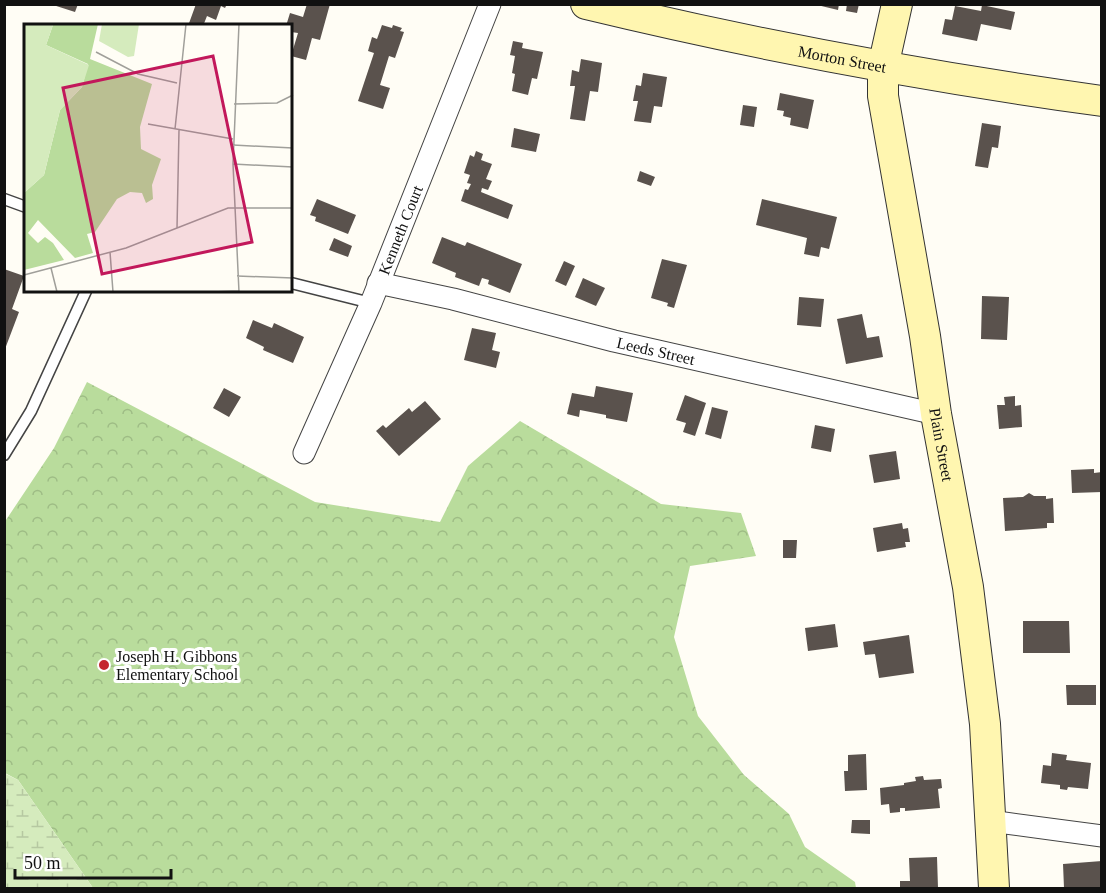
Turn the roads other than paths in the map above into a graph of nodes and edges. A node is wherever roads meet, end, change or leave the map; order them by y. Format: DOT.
graph roads {
  1 [pos="490,4"];
  2 [pos="585,4"];
  3 [pos="897,4"];
  4 [pos="641,11"];
  5 [pos="883,67"];
  6 [pos="1101,101"];
  7 [pos="4,199"];
  8 [pos="24,206"];
  9 [pos="292,283"];
  10 [pos="378,283"];
  11 [pos="86,292"];
  12 [pos="371,303"];
  13 [pos="936,414"];
  14 [pos="304,453"];
  15 [pos="4,455"];
  16 [pos="990,821"];
  17 [pos="1101,836"];
  18 [pos="994,888"];
  1 -- 10 [label="street, Kenneth Court"];
  2 -- 4 [label="street, Morton Street"];
  3 -- 5 [label="street, Plain Street"];
  4 -- 5 [label="street, Morton Street"];
  5 -- 6 [label="street, Morton Street"];
  5 -- 13 [label="street, Plain Street"];
  7 -- 8 [label="lane"];
  9 -- 12 [label="lane"];
  10 -- 12 [label="street, Kenneth Court"];
  10 -- 13 [label="street, Leeds Street"];
  11 -- 15 [label="lane"];
  12 -- 14 [label="street, Kenneth Court"];
  13 -- 16 [label="street, Plain Street"];
  16 -- 17 [label="street"];
  16 -- 18 [label="street, Plain Street"];
}
